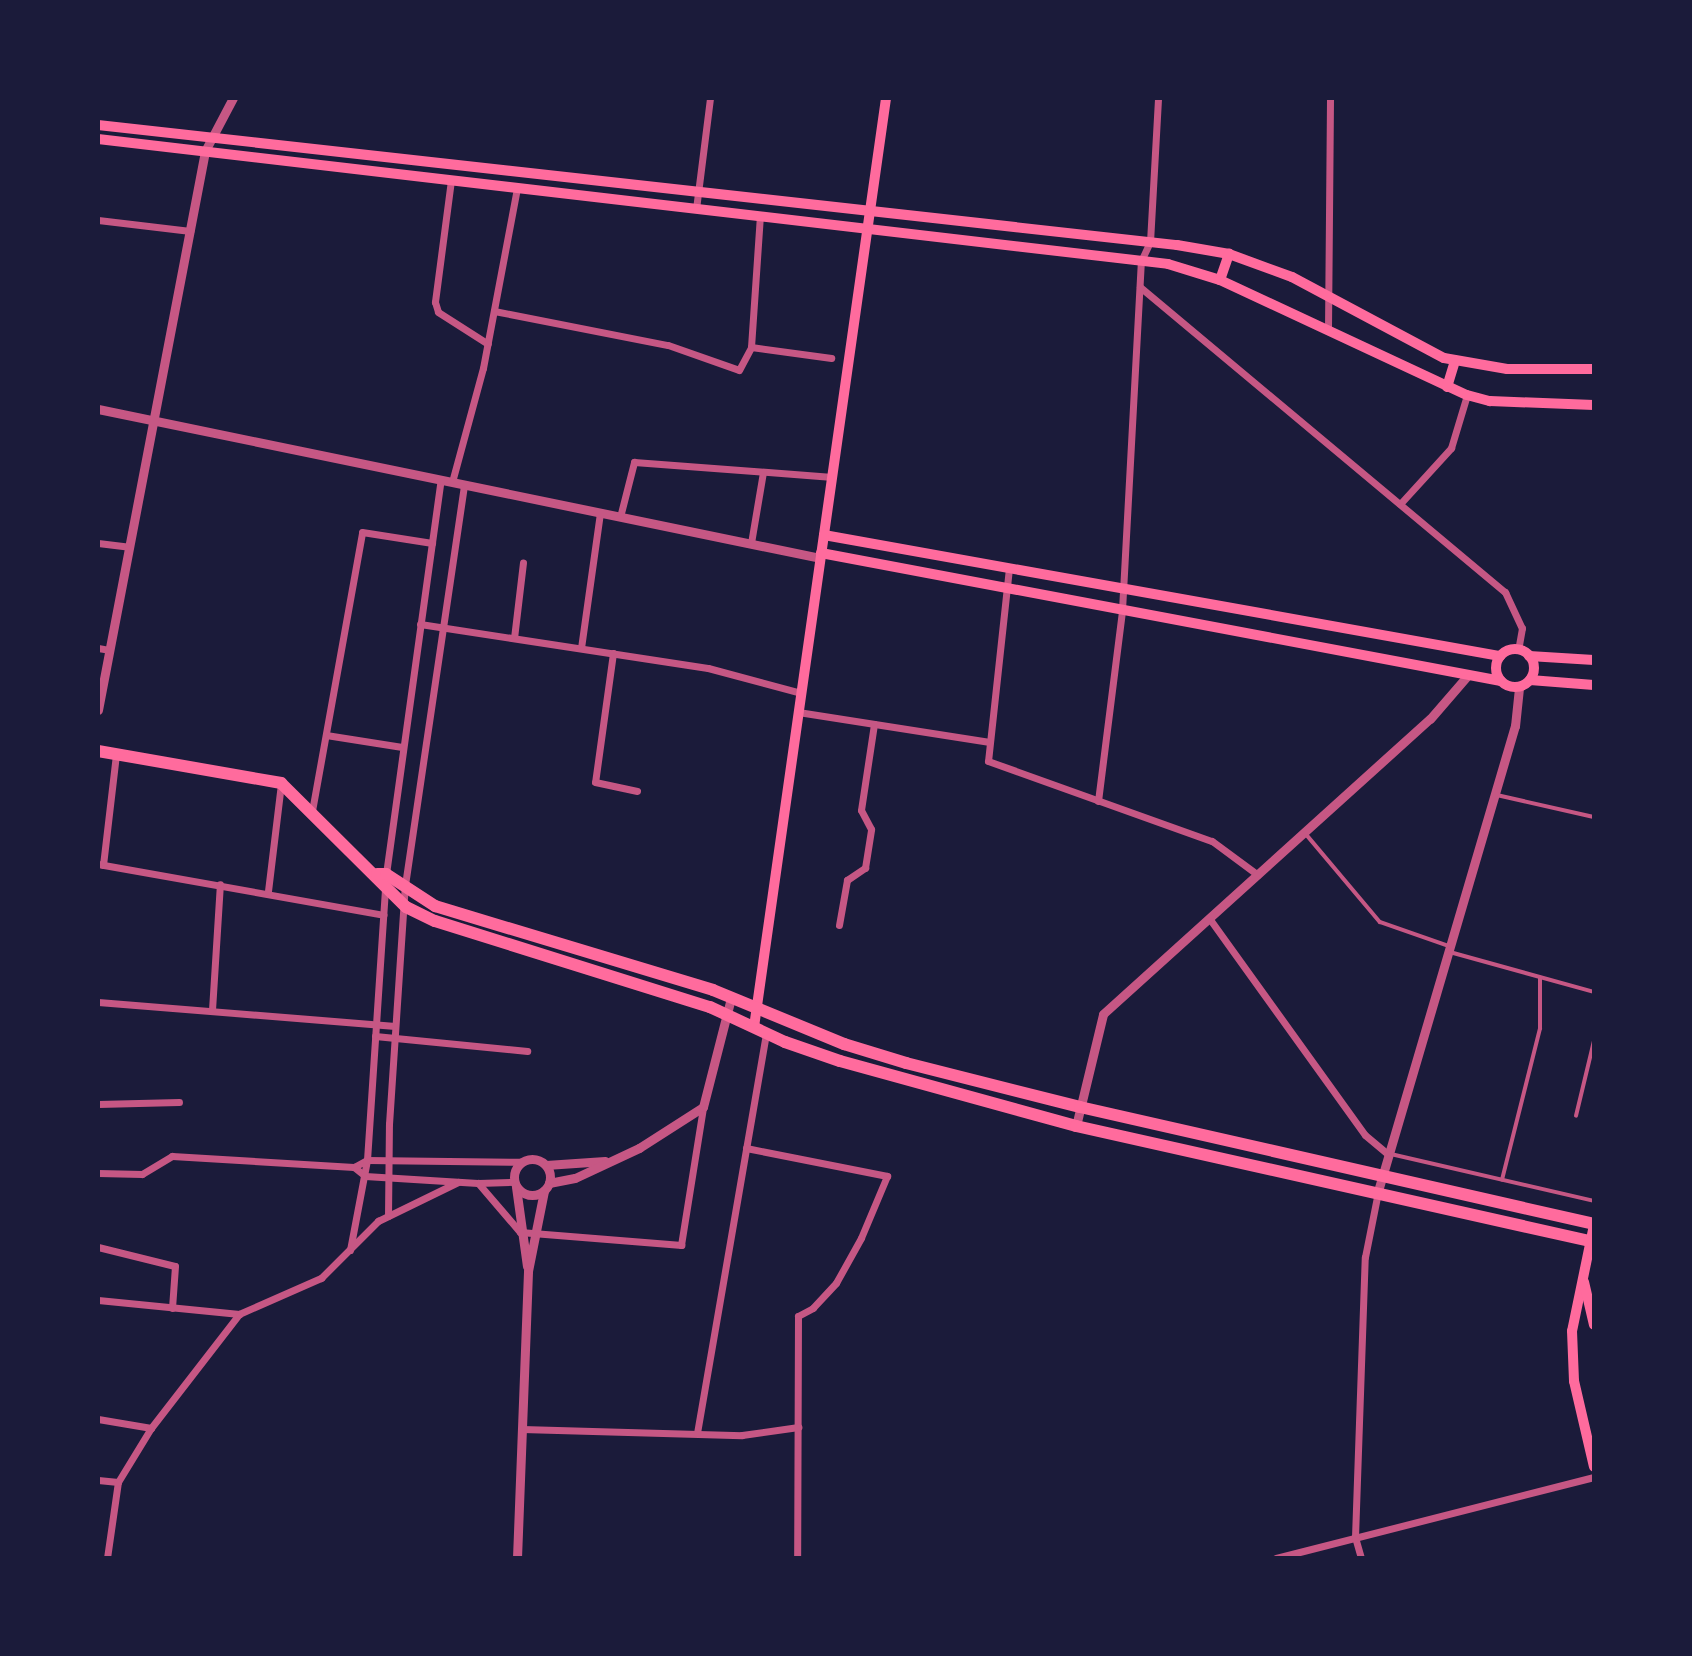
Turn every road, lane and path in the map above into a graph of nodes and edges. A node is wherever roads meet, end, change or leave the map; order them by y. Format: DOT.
graph roads {
  1 [pos="233,98"];
  2 [pos="710,98"];
  3 [pos="886,98"];
  4 [pos="1158,98"];
  5 [pos="1330,98"];
  6 [pos="98,125"];
  7 [pos="210,138"];
  8 [pos="98,139"];
  9 [pos="205,151"];
  10 [pos="450,180"];
  11 [pos="517,188"];
  12 [pos="698,192"];
  13 [pos="696,209"];
  14 [pos="870,211"];
  15 [pos="760,216"];
  16 [pos="98,220"];
  17 [pos="867,229"];
  18 [pos="190,231"];
  19 [pos="1150,242"];
  20 [pos="1228,254"];
  21 [pos="1142,261"];
  22 [pos="1220,280"];
  23 [pos="1140,287"];
  24 [pos="1328,294"];
  25 [pos="494,311"];
  26 [pos="1328,329"];
  27 [pos="488,344"];
  28 [pos="751,347"];
  29 [pos="831,358"];
  30 [pos="1455,360"];
  31 [pos="1594,369"];
  32 [pos="1447,387"];
  33 [pos="1467,395"];
  34 [pos="1594,405"];
  35 [pos="98,409"];
  36 [pos="153,420"];
  37 [pos="763,472"];
  38 [pos="832,477"];
  39 [pos="441,480"];
  40 [pos="452,482"];
  41 [pos="464,484"];
  42 [pos="1399,504"];
  43 [pos="600,512"];
  44 [pos="620,517"];
  45 [pos="824,535"];
  46 [pos="98,543"];
  47 [pos="432,543"];
  48 [pos="751,543"];
  49 [pos="129,547"];
  50 [pos="821,556"];
  51 [pos="523,563"];
  52 [pos="1009,568"];
  53 [pos="1007,589"];
  54 [pos="1123,589"];
  55 [pos="1122,610"];
  56 [pos="420,624"];
  57 [pos="443,628"];
  58 [pos="514,638"];
  59 [pos="98,648"];
  60 [pos="581,648"];
  61 [pos="109,650"];
  62 [pos="1518,650"];
  63 [pos="613,653"];
  64 [pos="1500,656"];
  65 [pos="1529,656"];
  66 [pos="1594,660"];
  67 [pos="1468,675"];
  68 [pos="1530,680"];
  69 [pos="1501,681"];
  70 [pos="1594,685"];
  71 [pos="1519,687"];
  72 [pos="801,693"];
  73 [pos="98,710"];
  74 [pos="798,712"];
  75 [pos="874,724"];
  76 [pos="326,735"];
  77 [pos="990,742"];
  78 [pos="402,747"];
  79 [pos="98,751"];
  80 [pos="116,755"];
  81 [pos="281,783"];
  82 [pos="637,791"];
  83 [pos="1495,795"];
  84 [pos="1098,801"];
  85 [pos="312,811"];
  86 [pos="1594,817"];
  87 [pos="1305,832"];
  88 [pos="101,865"];
  89 [pos="1258,875"];
  90 [pos="383,878"];
  91 [pos="220,884"];
  92 [pos="405,885"];
  93 [pos="268,891"];
  94 [pos="405,906"];
  95 [pos="383,915"];
  96 [pos="1209,918"];
  97 [pos="839,925"];
  98 [pos="1449,949"];
  99 [pos="1540,978"];
  100 [pos="1594,992"];
  101 [pos="731,998"];
  102 [pos="98,1002"];
  103 [pos="756,1009"];
  104 [pos="212,1010"];
  105 [pos="728,1015"];
  106 [pos="375,1024"];
  107 [pos="395,1026"];
  108 [pos="754,1027"];
  109 [pos="766,1033"];
  110 [pos="375,1036"];
  111 [pos="395,1038"];
  112 [pos="1594,1041"];
  113 [pos="527,1051"];
  114 [pos="178,1102"];
  115 [pos="98,1104"];
  116 [pos="704,1107"];
  117 [pos="1080,1107"];
  118 [pos="1576,1116"];
  119 [pos="1076,1126"];
  120 [pos="746,1148"];
  121 [pos="1388,1154"];
  122 [pos="389,1159"];
  123 [pos="367,1160"];
  124 [pos="605,1161"];
  125 [pos="520,1163"];
  126 [pos="546,1165"];
  127 [pos="354,1167"];
  128 [pos="98,1172"];
  129 [pos="1382,1174"];
  130 [pos="365,1176"];
  131 [pos="388,1178"];
  132 [pos="1502,1180"];
  133 [pos="458,1182"];
  134 [pos="478,1183"];
  135 [pos="515,1184"];
  136 [pos="546,1187"];
  137 [pos="1378,1191"];
  138 [pos="1594,1201"];
  139 [pos="388,1216"];
  140 [pos="1594,1224"];
  141 [pos="520,1232"];
  142 [pos="536,1233"];
  143 [pos="1592,1242"];
  144 [pos="98,1247"];
  145 [pos="350,1250"];
  146 [pos="528,1271"];
  147 [pos="1583,1276"];
  148 [pos="98,1300"];
  149 [pos="172,1308"];
  150 [pos="239,1314"];
  151 [pos="1594,1325"];
  152 [pos="98,1419"];
  153 [pos="798,1427"];
  154 [pos="151,1428"];
  155 [pos="522,1429"];
  156 [pos="697,1433"];
  157 [pos="1594,1467"];
  158 [pos="1594,1477"];
  159 [pos="98,1480"];
  160 [pos="118,1482"];
  161 [pos="1355,1537"];
  162 [pos="107,1558"];
  163 [pos="517,1558"];
  164 [pos="797,1558"];
  165 [pos="1276,1558"];
  166 [pos="1361,1558"];
  1 -- 7 [label="street"];
  2 -- 12 [label="street"];
  3 -- 14 [label="main road"];
  4 -- 19 [label="street"];
  5 -- 24 [label="street"];
  6 -- 7 [label="main road"];
  7 -- 9 [label="street"];
  7 -- 12 [label="main road"];
  8 -- 9 [label="main road"];
  9 -- 10 [label="main road"];
  9 -- 18 [label="street"];
  10 -- 11 [label="main road"];
  10 -- 27 [label="street"];
  11 -- 13 [label="main road"];
  11 -- 25 [label="street"];
  12 -- 13 [label="street"];
  12 -- 14 [label="main road"];
  13 -- 15 [label="main road"];
  14 -- 17 [label="main road"];
  14 -- 19 [label="main road"];
  15 -- 17 [label="main road"];
  15 -- 28 [label="street"];
  16 -- 18 [label="street"];
  17 -- 21 [label="main road"];
  17 -- 38 [label="main road"];
  18 -- 36 [label="street"];
  19 -- 20 [label="main road"];
  19 -- 21 [label="street"];
  20 -- 22 [label="main road"];
  20 -- 24 [label="main road"];
  21 -- 22 [label="main road"];
  21 -- 23 [label="street"];
  22 -- 26 [label="main road"];
  23 -- 42 [label="street"];
  23 -- 54 [label="street"];
  24 -- 26 [label="street"];
  24 -- 30 [label="main road"];
  25 -- 27 [label="street"];
  25 -- 28 [label="street"];
  26 -- 32 [label="main road"];
  27 -- 40 [label="street"];
  28 -- 29 [label="street"];
  30 -- 31 [label="main road"];
  30 -- 32 [label="main road"];
  32 -- 33 [label="main road"];
  33 -- 34 [label="main road"];
  33 -- 42 [label="street"];
  35 -- 36 [label="street"];
  36 -- 39 [label="street"];
  36 -- 49 [label="street"];
  37 -- 38 [label="street"];
  37 -- 44 [label="street"];
  37 -- 48 [label="street"];
  38 -- 45 [label="main road"];
  39 -- 40 [label="street"];
  39 -- 47 [label="street"];
  40 -- 41 [label="street"];
  41 -- 43 [label="street"];
  41 -- 57 [label="street"];
  42 -- 62 [label="street"];
  43 -- 44 [label="street"];
  43 -- 60 [label="street"];
  44 -- 48 [label="street"];
  45 -- 50 [label="main road"];
  45 -- 52 [label="main road"];
  46 -- 49 [label="street"];
  47 -- 56 [label="street"];
  47 -- 76 [label="street"];
  48 -- 50 [label="street"];
  49 -- 61 [label="street"];
  50 -- 53 [label="main road"];
  50 -- 72 [label="main road"];
  51 -- 58 [label="street"];
  52 -- 53 [label="street"];
  52 -- 54 [label="main road"];
  53 -- 55 [label="main road"];
  53 -- 77 [label="street"];
  54 -- 55 [label="street"];
  54 -- 64 [label="main road"];
  55 -- 67 [label="main road"];
  55 -- 84 [label="street"];
  56 -- 57 [label="street"];
  56 -- 78 [label="street"];
  57 -- 58 [label="street"];
  57 -- 92 [label="street"];
  58 -- 60 [label="street"];
  59 -- 61 [label="street"];
  60 -- 63 [label="street"];
  61 -- 73 [label="street"];
  62 -- 64 [label="main road"];
  62 -- 65 [label="main road"];
  63 -- 72 [label="street"];
  63 -- 82 [label="street"];
  64 -- 69 [label="main road"];
  65 -- 66 [label="main road"];
  65 -- 68 [label="main road"];
  67 -- 69 [label="main road"];
  67 -- 87 [label="street"];
  68 -- 70 [label="main road"];
  68 -- 71 [label="main road"];
  69 -- 71 [label="main road"];
  71 -- 83 [label="street"];
  72 -- 74 [label="main road"];
  74 -- 75 [label="street"];
  74 -- 103 [label="main road"];
  75 -- 77 [label="street"];
  75 -- 97 [label="street"];
  76 -- 78 [label="street"];
  76 -- 85 [label="street"];
  77 -- 84 [label="street"];
  78 -- 90 [label="street"];
  79 -- 80 [label="main road"];
  80 -- 81 [label="main road"];
  80 -- 88 [label="street"];
  81 -- 85 [label="main road"];
  81 -- 93 [label="street"];
  83 -- 86 [label="lane"];
  83 -- 98 [label="street"];
  84 -- 89 [label="street"];
  85 -- 90 [label="main road"];
  87 -- 89 [label="street"];
  87 -- 98 [label="lane"];
  88 -- 91 [label="street"];
  89 -- 96 [label="street"];
  90 -- 92 [label="main road"];
  90 -- 94 [label="main road"];
  90 -- 95 [label="street"];
  91 -- 93 [label="street"];
  91 -- 104 [label="street"];
  92 -- 94 [label="street"];
  92 -- 101 [label="main road"];
  93 -- 95 [label="street"];
  94 -- 105 [label="main road"];
  94 -- 107 [label="street"];
  95 -- 106 [label="street"];
  96 -- 117 [label="street"];
  96 -- 121 [label="street"];
  98 -- 99 [label="lane"];
  98 -- 121 [label="street"];
  99 -- 100 [label="lane"];
  99 -- 132 [label="lane"];
  101 -- 103 [label="main road"];
  101 -- 105 [label="street"];
  102 -- 104 [label="street"];
  103 -- 108 [label="main road"];
  103 -- 117 [label="main road"];
  104 -- 106 [label="street"];
  105 -- 108 [label="main road"];
  105 -- 116 [label="street"];
  106 -- 107 [label="street"];
  106 -- 110 [label="street"];
  107 -- 111 [label="street"];
  108 -- 109 [label="main road"];
  109 -- 119 [label="main road"];
  109 -- 120 [label="street"];
  110 -- 111 [label="street"];
  110 -- 123 [label="street"];
  111 -- 113 [label="street"];
  111 -- 122 [label="street"];
  112 -- 118 [label="lane"];
  114 -- 115 [label="street"];
  116 -- 124 [label="street"];
  116 -- 142 [label="street"];
  117 -- 119 [label="street"];
  117 -- 129 [label="main road"];
  119 -- 137 [label="main road"];
  120 -- 153 [label="street"];
  120 -- 156 [label="street"];
  121 -- 129 [label="street"];
  121 -- 132 [label="lane"];
  122 -- 123 [label="street"];
  122 -- 125 [label="street"];
  122 -- 131 [label="street"];
  123 -- 127 [label="street"];
  123 -- 130 [label="street"];
  124 -- 126 [label="street"];
  124 -- 136 [label="street"];
  125 -- 126 [label="street"];
  125 -- 135 [label="street"];
  126 -- 136 [label="street"];
  127 -- 128 [label="street"];
  127 -- 130 [label="street"];
  129 -- 137 [label="street"];
  129 -- 140 [label="main road"];
  130 -- 131 [label="street"];
  130 -- 145 [label="street"];
  131 -- 133 [label="street"];
  131 -- 139 [label="street"];
  132 -- 138 [label="lane"];
  133 -- 134 [label="street"];
  133 -- 139 [label="street"];
  134 -- 135 [label="street"];
  134 -- 141 [label="street"];
  135 -- 136 [label="street"];
  135 -- 141 [label="street"];
  136 -- 142 [label="street"];
  137 -- 143 [label="main road"];
  137 -- 161 [label="street"];
  139 -- 145 [label="street"];
  140 -- 143 [label="main road"];
  141 -- 142 [label="street"];
  141 -- 146 [label="street"];
  142 -- 146 [label="street"];
  143 -- 147 [label="main road"];
  144 -- 149 [label="street"];
  145 -- 150 [label="street"];
  146 -- 155 [label="street"];
  147 -- 151 [label="main road"];
  147 -- 157 [label="main road"];
  148 -- 149 [label="street"];
  149 -- 150 [label="street"];
  150 -- 154 [label="street"];
  152 -- 154 [label="street"];
  153 -- 156 [label="street"];
  153 -- 164 [label="street"];
  154 -- 160 [label="street"];
  155 -- 156 [label="street"];
  155 -- 163 [label="street"];
  158 -- 161 [label="street"];
  159 -- 160 [label="street"];
  160 -- 162 [label="street"];
  161 -- 165 [label="street"];
  161 -- 166 [label="street"];
}
